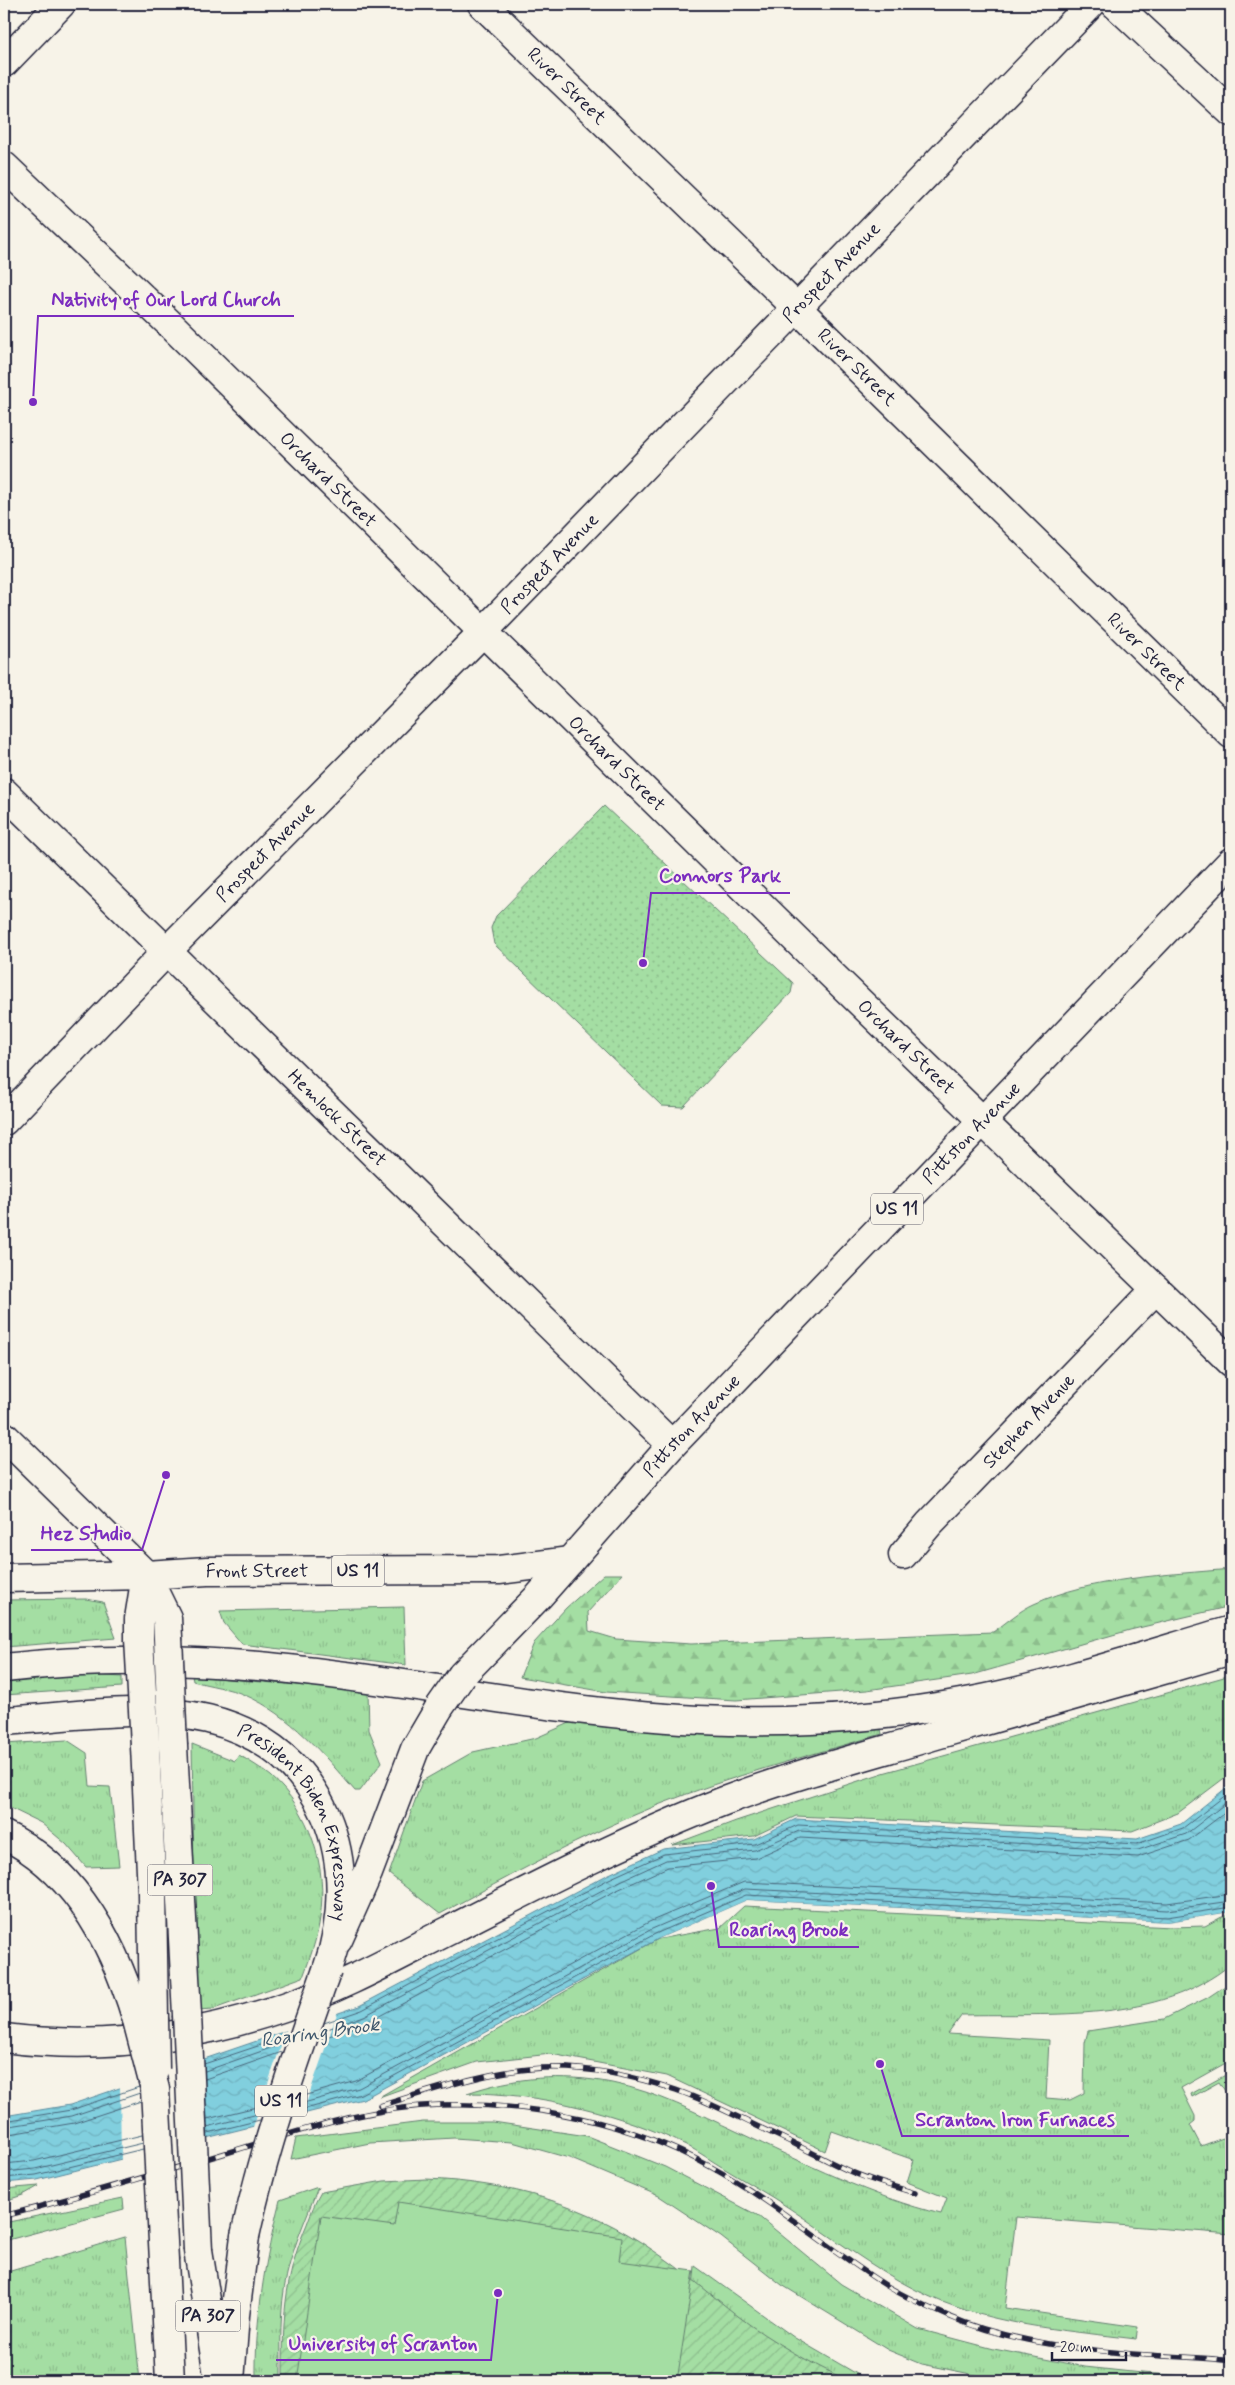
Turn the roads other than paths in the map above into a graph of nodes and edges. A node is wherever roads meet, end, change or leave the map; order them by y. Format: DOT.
graph roads {
  1 [pos="61,4"];
  2 [pos="482,4"];
  3 [pos="1091,4"];
  4 [pos="1115,4"];
  5 [pos="4,63"];
  6 [pos="1231,112"];
  7 [pos="4,166"];
  8 [pos="797,308"];
  9 [pos="484,630"];
  10 [pos="1231,734"];
  11 [pos="4,792"];
  12 [pos="1231,862"];
  13 [pos="168,950"];
  14 [pos="4,1120"];
  15 [pos="982,1121"];
  16 [pos="1156,1289"];
  17 [pos="1231,1362"];
  18 [pos="4,1436"];
  19 [pos="672,1445"];
  20 [pos="903,1555"];
  21 [pos="570,1561"];
  22 [pos="146,1575"];
  23 [pos="4,1578"];
  24 [pos="1231,1630"];
  25 [pos="1231,1650"];
  26 [pos="4,1668"];
  27 [pos="4,1721"];
  28 [pos="4,1835"];
  29 [pos="331,1958"];
  30 [pos="146,2019"];
  31 [pos="4,2038"];
  32 [pos="170,2381"];
  33 [pos="220,2381"];
  34 [pos="230,2381"];
  1 -- 5 [label="main road"];
  2 -- 8 [label="main road, River Street"];
  3 -- 8 [label="main road, Prospect Avenue"];
  4 -- 6 [label="main road"];
  7 -- 9 [label="main road, Orchard Street"];
  8 -- 9 [label="main road, Prospect Avenue"];
  8 -- 10 [label="main road, River Street"];
  9 -- 13 [label="main road, Prospect Avenue"];
  9 -- 15 [label="main road, Orchard Street"];
  11 -- 13 [label="main road, Hemlock Street"];
  12 -- 15 [label="main road, Pittston Avenue / US 11"];
  13 -- 14 [label="main road, Prospect Avenue"];
  13 -- 19 [label="main road, Hemlock Street"];
  15 -- 16 [label="main road, Orchard Street"];
  15 -- 19 [label="main road, Pittston Avenue / US 11"];
  16 -- 17 [label="main road, Orchard Street"];
  16 -- 20 [label="main road, Stephen Avenue"];
  18 -- 22 [label="main road, PA 307"];
  19 -- 21 [label="main road, Pittston Avenue / US 11"];
  21 -- 22 [label="main road, Front Street / US 11"];
  21 -- 29 [label="main road, US 11, bridge"];
  22 -- 23 [label="main road, Front Street"];
  22 -- 30 [label="main road, bridge"];
  22 -- 33 [label="main road, PA 307, bridge"];
  24 -- 26 [label="main road"];
  25 -- 31 [label="main road"];
  27 -- 29 [label="main road, President Biden Expressway"];
  28 -- 30 [label="main road"];
  29 -- 34 [label="main road, President Biden Expressway / US 11, bridge"];
  30 -- 32 [label="main road, bridge"];
}
